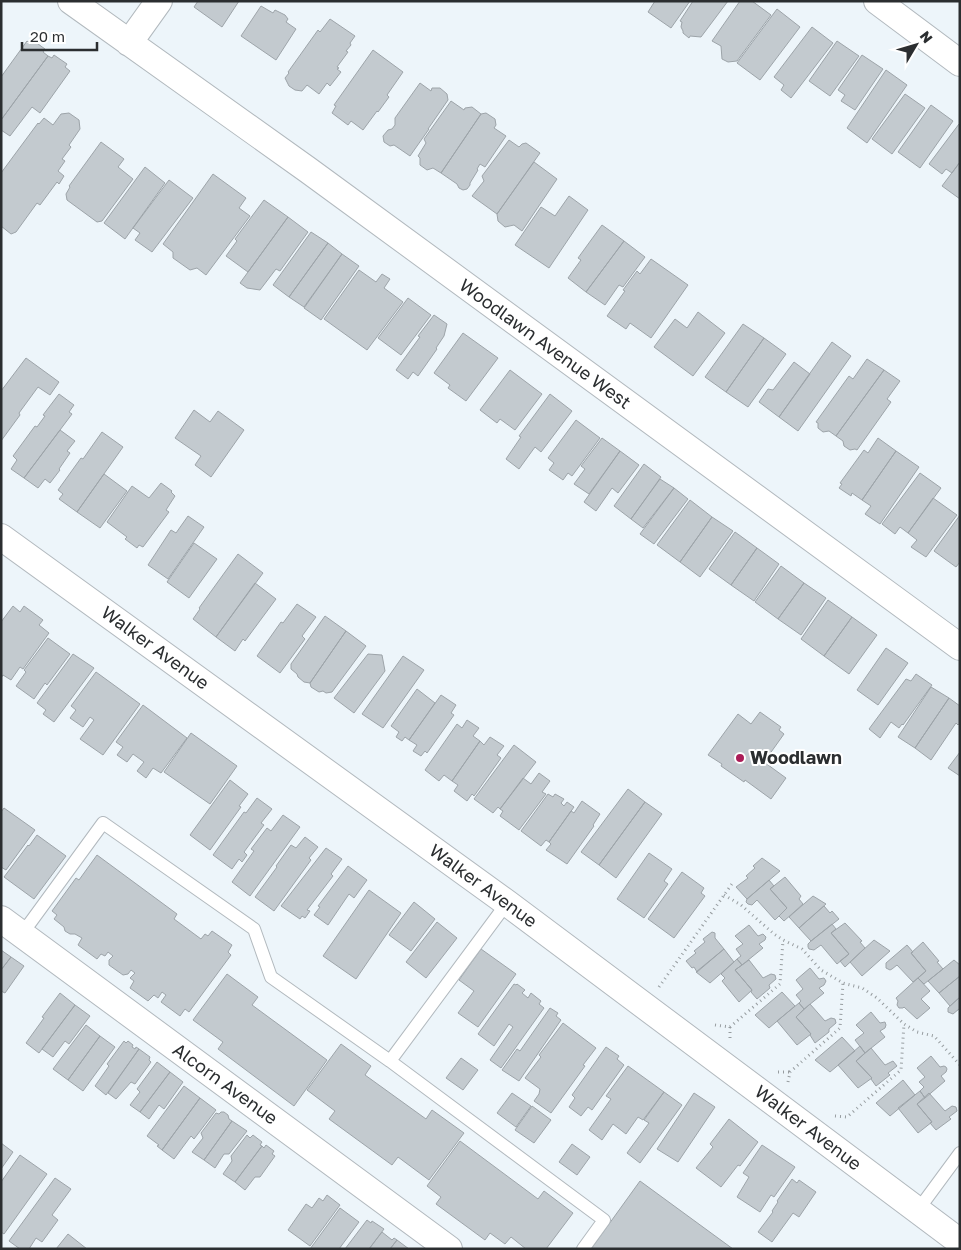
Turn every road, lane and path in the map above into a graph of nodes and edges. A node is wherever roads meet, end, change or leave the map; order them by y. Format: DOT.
graph roads {
  1 [pos="71,1"];
  2 [pos="159,1"];
  3 [pos="877,1"];
  4 [pos="129,43"];
  5 [pos="960,62"];
  6 [pos="1,537"];
  7 [pos="960,647"];
  8 [pos="734,881"];
  9 [pos="724,896"];
  10 [pos="507,903"];
  11 [pos="11,926"];
  12 [pos="783,940"];
  13 [pos="843,983"];
  14 [pos="658,988"];
  15 [pos="904,1024"];
  16 [pos="730,1027"];
  17 [pos="390,1061"];
  18 [pos="960,1065"];
  19 [pos="790,1072"];
  20 [pos="847,1117"];
  21 [pos="960,1153"];
  22 [pos="918,1210"];
  23 [pos="960,1242"];
  24 [pos="449,1249"];
  25 [pos="583,1249"];
  1 -- 4 [label="street, Woodlawn Avenue West"];
  2 -- 4 [label="street"];
  3 -- 5 [label="street"];
  4 -- 7 [label="street, Woodlawn Avenue West"];
  6 -- 10 [label="street, Walker Avenue"];
  8 -- 9 [label="path"];
  9 -- 12 [label="path"];
  9 -- 14 [label="path"];
  10 -- 17 [label="lane"];
  10 -- 22 [label="street, Walker Avenue"];
  11 -- 17 [label="lane"];
  11 -- 24 [label="street, Alcorn Avenue"];
  12 -- 13 [label="path"];
  12 -- 16 [label="path"];
  13 -- 15 [label="path"];
  13 -- 19 [label="path"];
  15 -- 18 [label="path"];
  15 -- 20 [label="path"];
  17 -- 25 [label="lane"];
  21 -- 22 [label="lane"];
  22 -- 23 [label="street, Walker Avenue"];
}
